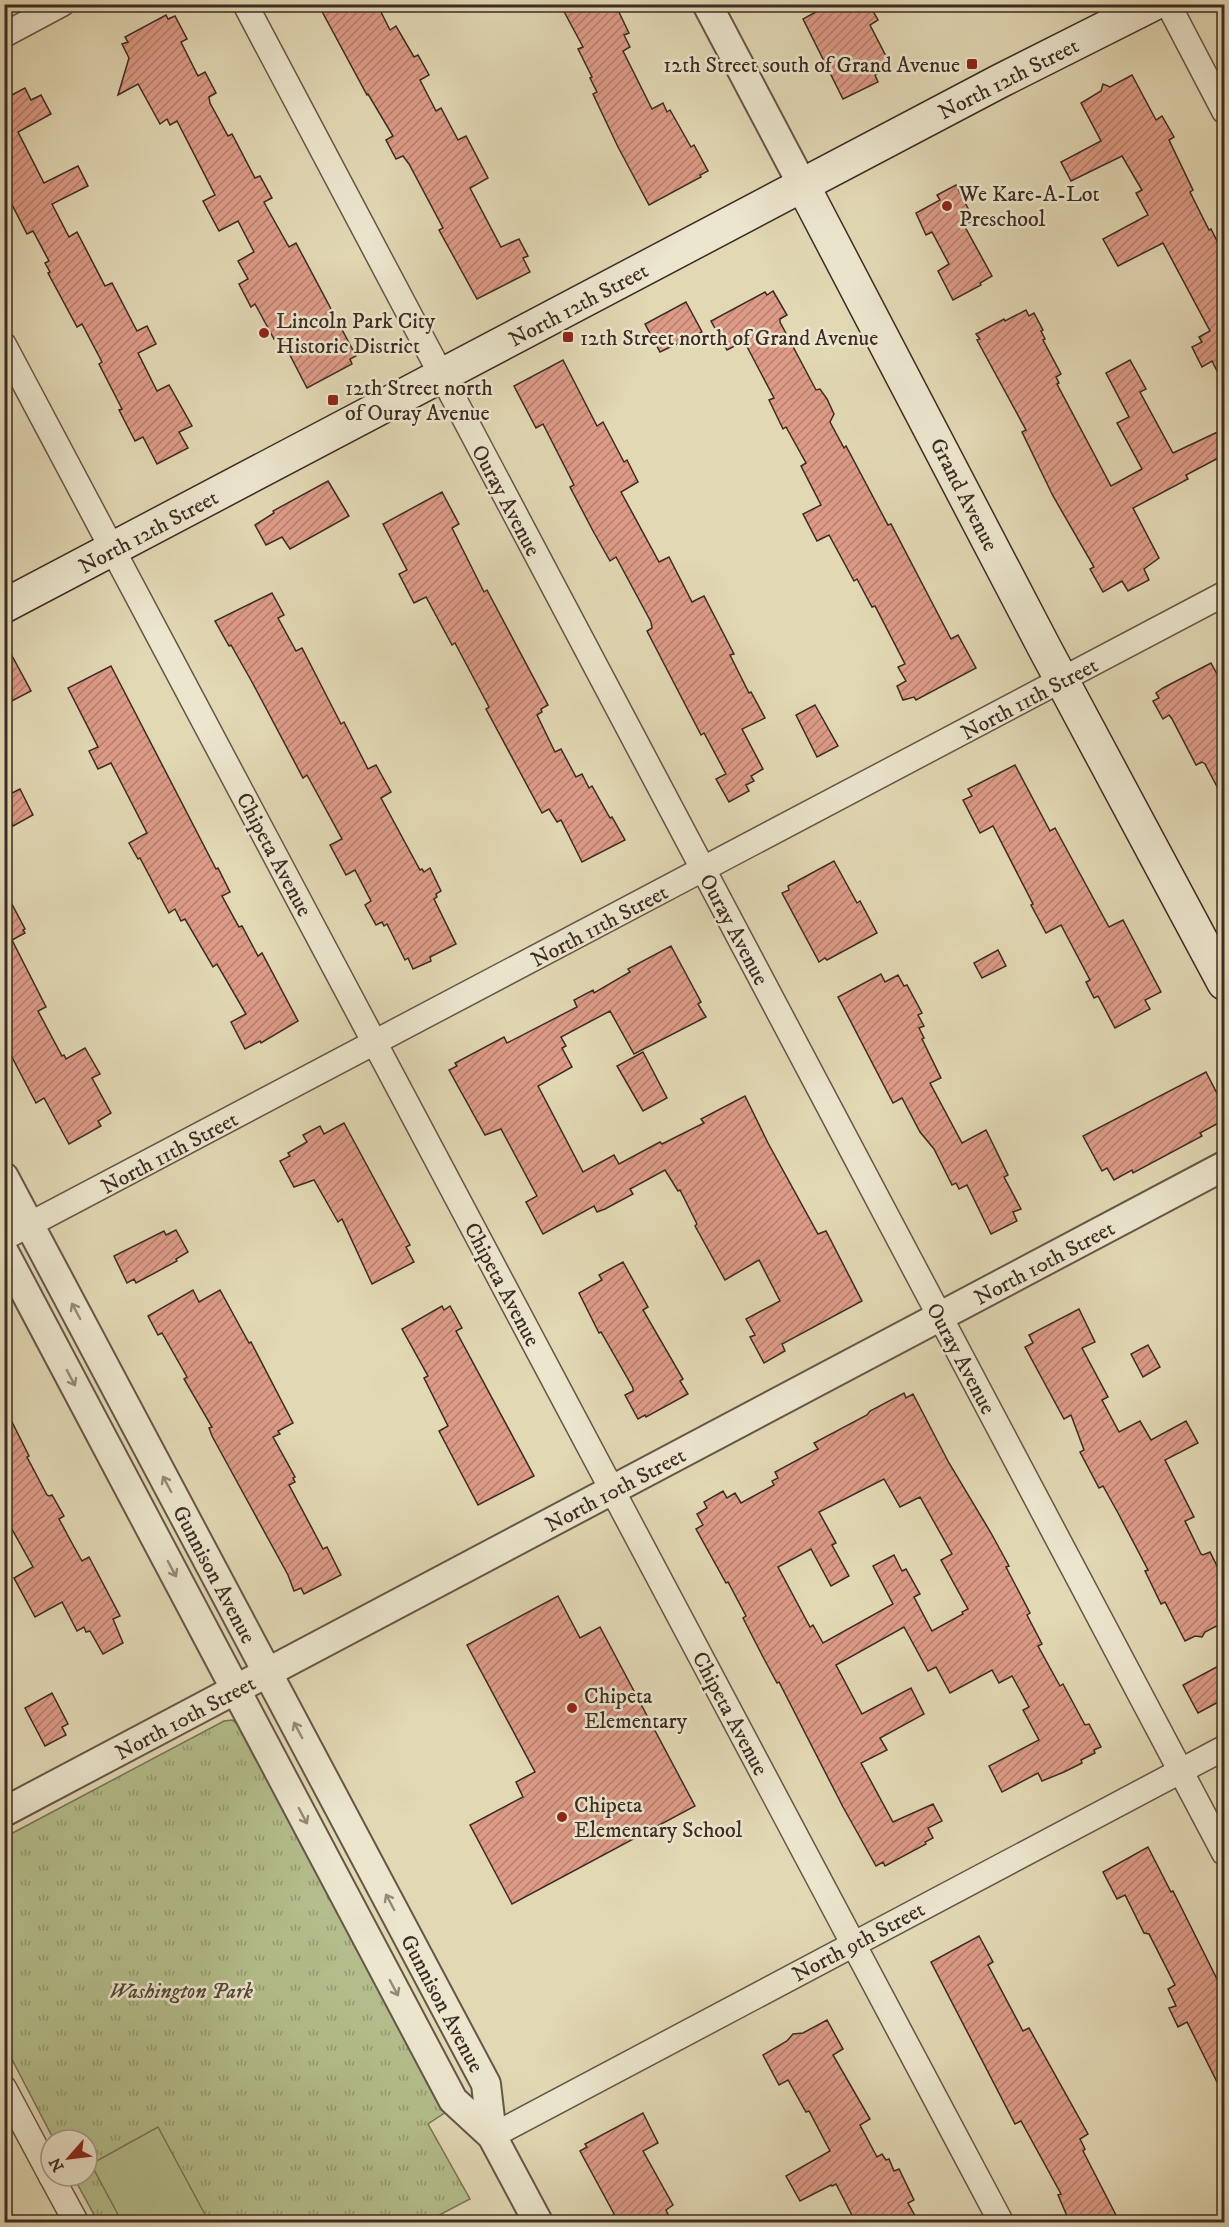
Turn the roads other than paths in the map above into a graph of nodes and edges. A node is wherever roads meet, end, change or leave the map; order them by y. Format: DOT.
graph roads {
  1 [pos="62,4"];
  2 [pos="245,4"];
  3 [pos="706,4"];
  4 [pos="1152,4"];
  5 [pos="1168,4"];
  6 [pos="4,35"];
  7 [pos="1224,111"];
  8 [pos="803,186"];
  9 [pos="4,345"];
  10 [pos="442,376"];
  11 [pos="114,549"];
  12 [pos="1224,594"];
  13 [pos="4,606"];
  14 [pos="1062,681"];
  15 [pos="703,869"];
  16 [pos="1224,983"];
  17 [pos="376,1044"];
  18 [pos="1224,1166"];
  19 [pos="4,1177"];
  20 [pos="30,1225"];
  21 [pos="4,1238"];
  22 [pos="4,1252"];
  23 [pos="940,1317"];
  24 [pos="613,1490"];
  25 [pos="268,1673"];
  26 [pos="236,1690"];
  27 [pos="1224,1748"];
  28 [pos="1181,1771"];
  29 [pos="4,1812"];
  30 [pos="1224,1853"];
  31 [pos="853,1944"];
  32 [pos="4,2088"];
  33 [pos="492,2136"];
  34 [pos="39,2154"];
  35 [pos="57,2188"];
  36 [pos="76,2223"];
  37 [pos="538,2223"];
  38 [pos="1000,2223"];
  1 -- 6 [label="street"];
  2 -- 10 [label="street, Ouray Avenue"];
  3 -- 8 [label="street, Grand Avenue"];
  4 -- 8 [label="main road, North 12th Street"];
  5 -- 7 [label="street"];
  8 -- 10 [label="main road, North 12th Street"];
  8 -- 14 [label="main road, Grand Avenue"];
  9 -- 11 [label="street, Chipeta Avenue"];
  10 -- 11 [label="main road, North 12th Street"];
  10 -- 15 [label="street, Ouray Avenue"];
  11 -- 13 [label="main road, North 12th Street"];
  11 -- 17 [label="street, Chipeta Avenue"];
  12 -- 14 [label="street, North 11th Street"];
  14 -- 15 [label="street, North 11th Street"];
  14 -- 16 [label="main road, Grand Avenue"];
  15 -- 17 [label="street, North 11th Street"];
  15 -- 23 [label="street, Ouray Avenue"];
  17 -- 20 [label="street, North 11th Street"];
  17 -- 24 [label="street, Chipeta Avenue"];
  18 -- 23 [label="street, North 10th Street"];
  19 -- 20 [label="street, Gunnison Avenue"];
  20 -- 21 [label="street, North 11th Street"];
  25 -- 20 [label="street, Gunnison Avenue, one-way"];
  22 -- 26 [label="street, Gunnison Avenue, one-way"];
  23 -- 24 [label="street, North 10th Street"];
  23 -- 28 [label="street, Ouray Avenue"];
  24 -- 25 [label="street, North 10th Street"];
  24 -- 31 [label="street, Chipeta Avenue"];
  25 -- 26 [label="street, North 10th Street"];
  33 -- 25 [label="street, Gunnison Avenue, one-way"];
  26 -- 29 [label="street, North 10th Street"];
  26 -- 33 [label="street, Gunnison Avenue, one-way"];
  27 -- 28 [label="street, North 9th Street"];
  28 -- 30 [label="street, Ouray Avenue"];
  28 -- 31 [label="street, North 9th Street"];
  31 -- 33 [label="street, North 9th Street"];
  31 -- 38 [label="street, Chipeta Avenue"];
  32 -- 34 [label="street"];
  33 -- 37 [label="street, Gunnison Avenue"];
  35 -- 36 [label="street"];
}
